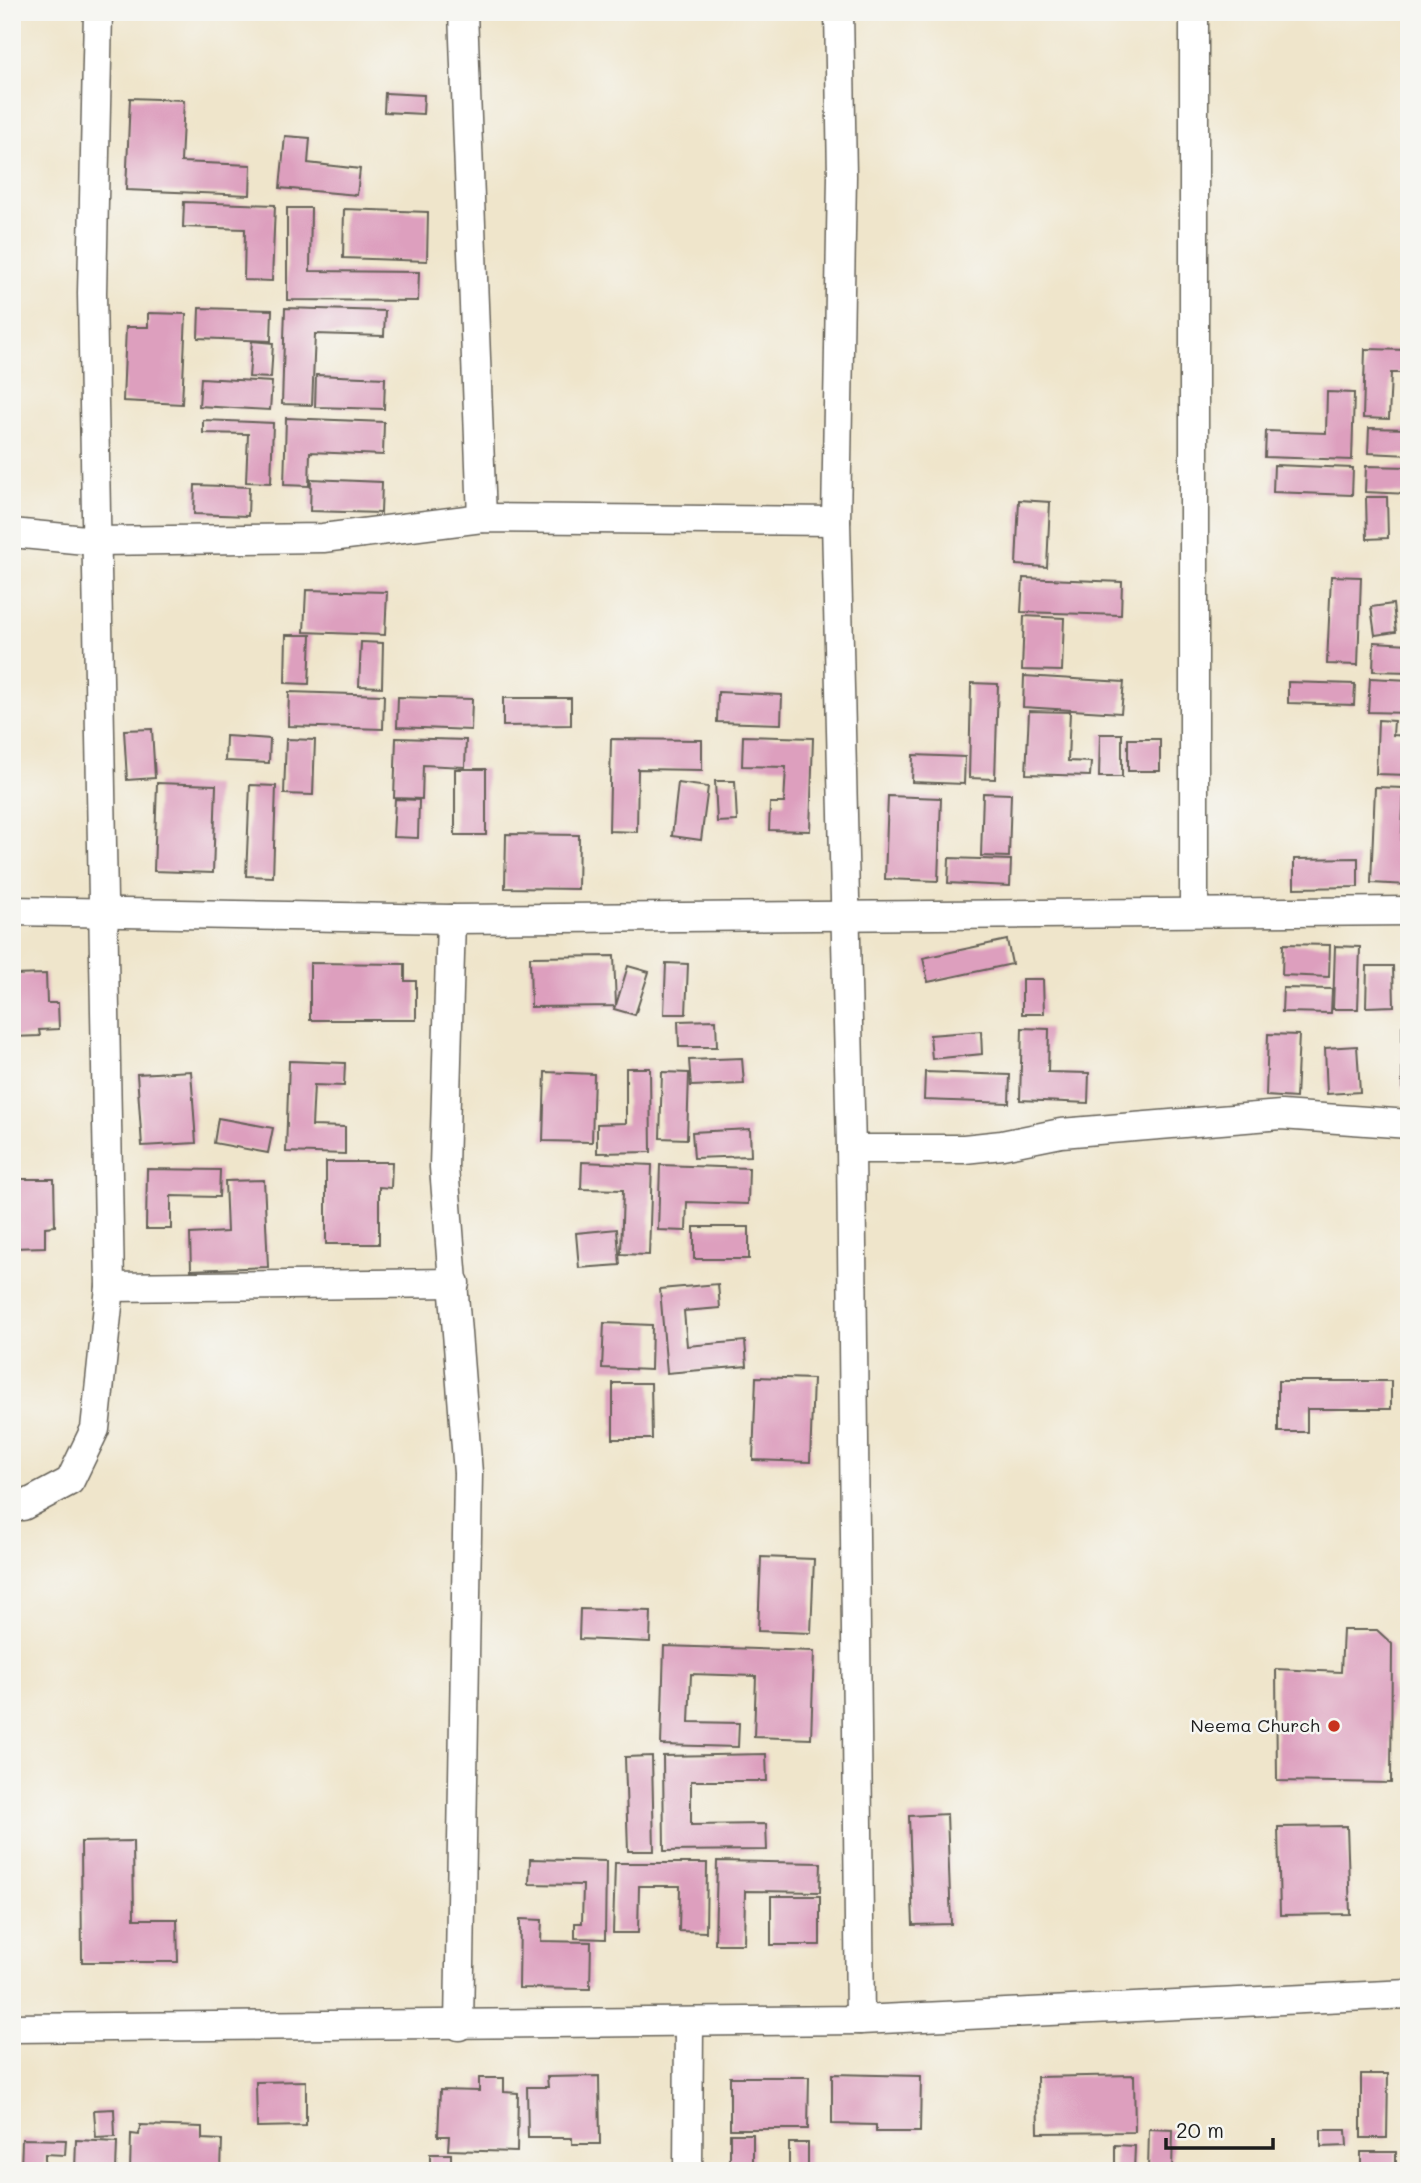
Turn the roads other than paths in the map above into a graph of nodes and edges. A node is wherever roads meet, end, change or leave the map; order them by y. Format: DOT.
graph roads {
  1 [pos="98,12"];
  2 [pos="463,12"];
  3 [pos="839,12"];
  4 [pos="1194,12"];
  5 [pos="482,519"];
  6 [pos="836,521"];
  7 [pos="12,533"];
  8 [pos="96,541"];
  9 [pos="12,911"];
  10 [pos="1409,911"];
  11 [pos="104,912"];
  12 [pos="1194,912"];
  13 [pos="845,915"];
  14 [pos="451,919"];
  15 [pos="1409,1124"];
  16 [pos="851,1149"];
  17 [pos="456,1283"];
  18 [pos="110,1287"];
  19 [pos="12,1506"];
  20 [pos="1409,1994"];
  21 [pos="860,2020"];
  22 [pos="689,2023"];
  23 [pos="458,2026"];
  24 [pos="12,2028"];
  25 [pos="688,2171"];
  1 -- 8 [label="street"];
  2 -- 5 [label="street"];
  3 -- 6 [label="street"];
  4 -- 12 [label="street"];
  5 -- 6 [label="street"];
  5 -- 8 [label="street"];
  6 -- 13 [label="street"];
  7 -- 8 [label="street"];
  8 -- 11 [label="street"];
  9 -- 11 [label="street"];
  10 -- 12 [label="street"];
  11 -- 14 [label="street"];
  11 -- 18 [label="street"];
  12 -- 13 [label="street"];
  13 -- 14 [label="street"];
  13 -- 16 [label="street"];
  14 -- 17 [label="street"];
  15 -- 16 [label="street"];
  16 -- 21 [label="street"];
  17 -- 18 [label="street"];
  17 -- 23 [label="street"];
  18 -- 19 [label="street"];
  20 -- 21 [label="street"];
  21 -- 22 [label="street"];
  22 -- 23 [label="street"];
  22 -- 25 [label="street"];
  23 -- 24 [label="street"];
}
